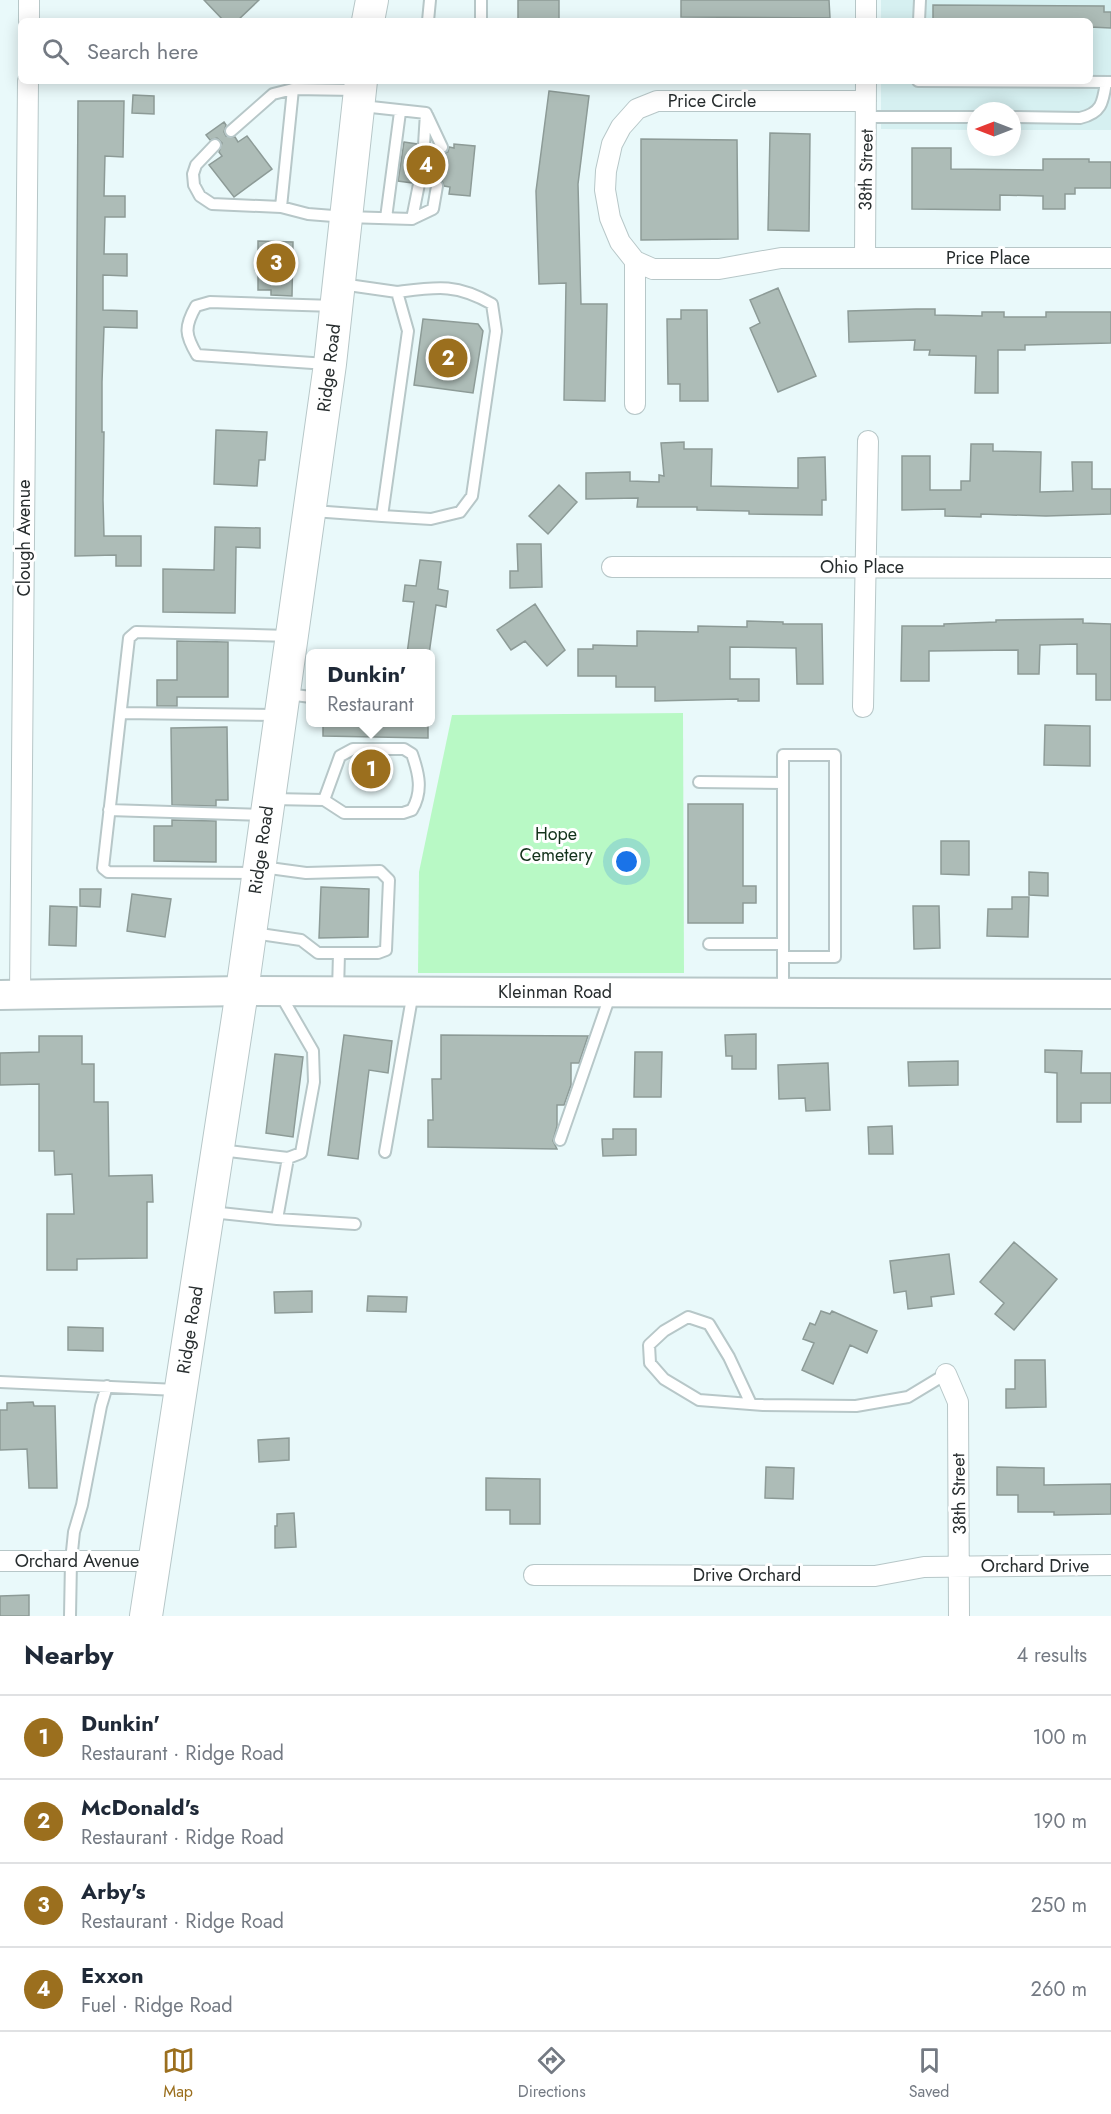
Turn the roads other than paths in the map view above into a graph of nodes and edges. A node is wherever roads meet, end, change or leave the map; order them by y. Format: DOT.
graph roads {
  1 [pos="29,0"];
  2 [pos="430,0"];
  3 [pos="481,0"];
  4 [pos="866,0"];
  5 [pos="920,0"];
  6 [pos="29,18"];
  7 [pos="428,18"];
  8 [pos="481,18"];
  9 [pos="866,18"];
  10 [pos="919,18"];
  11 [pos="1093,82"];
  12 [pos="1109,82"];
  13 [pos="28,84"];
  14 [pos="866,84"];
  15 [pos="293,89"];
  16 [pos="360,92"];
  17 [pos="866,109"];
  18 [pos="400,112"];
  19 [pos="426,113"];
  20 [pos="967,116"];
  21 [pos="1021,117"];
  22 [pos="231,131"];
  23 [pos="215,145"];
  24 [pos="424,145"];
  25 [pos="442,147"];
  26 [pos="419,184"];
  27 [pos="437,186"];
  28 [pos="281,207"];
  29 [pos="346,217"];
  30 [pos="386,218"];
  31 [pos="412,219"];
  32 [pos="865,258"];
  33 [pos="1111,258"];
  34 [pos="635,261"];
  35 [pos="397,292"];
  36 [pos="338,295"];
  37 [pos="330,364"];
  38 [pos="635,404"];
  39 [pos="868,441"];
  40 [pos="309,511"];
  41 [pos="382,516"];
  42 [pos="612,567"];
  43 [pos="865,567"];
  44 [pos="1111,568"];
  45 [pos="292,636"];
  46 [pos="292,702"];
  47 [pos="863,707"];
  48 [pos="121,713"];
  49 [pos="699,782"];
  50 [pos="783,783"];
  51 [pos="324,800"];
  52 [pos="268,807"];
  53 [pos="109,810"];
  54 [pos="258,870"];
  55 [pos="250,932"];
  56 [pos="709,945"];
  57 [pos="783,945"];
  58 [pos="339,953"];
  59 [pos="783,957"];
  60 [pos="242,992"];
  61 [pos="279,992"];
  62 [pos="338,992"];
  63 [pos="413,992"];
  64 [pos="612,992"];
  65 [pos="783,993"];
  66 [pos="1111,994"];
  67 [pos="10,995"];
  68 [pos="560,1140"];
  69 [pos="217,1150"];
  70 [pos="385,1152"];
  71 [pos="288,1158"];
  72 [pos="208,1211"];
  73 [pos="277,1219"];
  74 [pos="355,1224"];
  75 [pos="946,1374"];
  76 [pos="0,1382"];
  77 [pos="107,1386"];
  78 [pos="181,1390"];
  79 [pos="751,1404"];
  80 [pos="0,1561"];
  81 [pos="70,1561"];
  82 [pos="154,1561"];
  83 [pos="959,1566"];
  84 [pos="1111,1566"];
  85 [pos="534,1575"];
  86 [pos="70,1616"];
  87 [pos="146,1616"];
  88 [pos="959,1616"];
  1 -- 6 [label="street"];
  2 -- 7 [label="lane"];
  3 -- 8 [label="lane"];
  4 -- 9 [label="street"];
  5 -- 10 [label="lane"];
  11 -- 12 [label="lane"];
  12 -- 21 [label="lane"];
  13 -- 67 [label="street, Clough Avenue"];
  14 -- 17 [label="street, 38th Street"];
  15 -- 16 [label="lane"];
  15 -- 22 [label="lane"];
  15 -- 28 [label="lane"];
  16 -- 18 [label="lane"];
  16 -- 29 [label="main road, Ridge Road"];
  17 -- 20 [label="lane"];
  17 -- 32 [label="street, 38th Street"];
  17 -- 34 [label="street, Price Circle"];
  18 -- 19 [label="lane"];
  18 -- 30 [label="lane"];
  19 -- 24 [label="lane"];
  19 -- 25 [label="lane"];
  23 -- 28 [label="lane"];
  26 -- 31 [label="lane"];
  27 -- 31 [label="lane"];
  28 -- 29 [label="lane"];
  29 -- 30 [label="lane"];
  29 -- 36 [label="main road, Ridge Road"];
  30 -- 31 [label="lane"];
  32 -- 33 [label="street, Price Place"];
  32 -- 34 [label="street"];
  34 -- 38 [label="street"];
  35 -- 36 [label="lane"];
  35 -- 41 [label="lane"];
  35 -- 41 [label="lane"];
  36 -- 37 [label="main road, Ridge Road"];
  36 -- 37 [label="lane"];
  37 -- 40 [label="main road, Ridge Road"];
  39 -- 43 [label="street"];
  40 -- 41 [label="lane"];
  40 -- 45 [label="main road, Ridge Road"];
  42 -- 43 [label="street, Ohio Place"];
  43 -- 44 [label="street, Ohio Place"];
  43 -- 47 [label="street"];
  45 -- 46 [label="main road, Ridge Road"];
  45 -- 48 [label="lane"];
  46 -- 48 [label="lane"];
  46 -- 52 [label="main road, Ridge Road"];
  48 -- 53 [label="lane"];
  49 -- 50 [label="lane"];
  50 -- 57 [label="lane"];
  50 -- 59 [label="lane"];
  51 -- 51 [label="lane"];
  51 -- 52 [label="lane"];
  52 -- 53 [label="lane"];
  52 -- 54 [label="main road, Ridge Road"];
  53 -- 54 [label="lane"];
  54 -- 55 [label="main road, Ridge Road"];
  54 -- 58 [label="lane"];
  55 -- 58 [label="lane"];
  55 -- 60 [label="main road, Ridge Road"];
  56 -- 57 [label="lane"];
  57 -- 59 [label="lane"];
  58 -- 62 [label="lane"];
  59 -- 65 [label="lane"];
  60 -- 61 [label="street, Kleinman Road"];
  60 -- 67 [label="street, Kleinman Road"];
  60 -- 69 [label="main road, Ridge Road"];
  61 -- 62 [label="street, Kleinman Road"];
  61 -- 71 [label="lane"];
  62 -- 63 [label="street, Kleinman Road"];
  63 -- 64 [label="street, Kleinman Road"];
  63 -- 70 [label="lane"];
  64 -- 65 [label="street, Kleinman Road"];
  64 -- 68 [label="lane"];
  65 -- 66 [label="street, Kleinman Road"];
  69 -- 71 [label="lane"];
  69 -- 72 [label="main road, Ridge Road"];
  71 -- 73 [label="lane"];
  72 -- 73 [label="lane"];
  72 -- 78 [label="main road, Ridge Road"];
  73 -- 74 [label="lane"];
  75 -- 79 [label="lane"];
  75 -- 83 [label="street, 38th Street"];
  76 -- 77 [label="lane"];
  77 -- 78 [label="lane"];
  77 -- 81 [label="lane"];
  78 -- 82 [label="main road, Ridge Road"];
  79 -- 79 [label="lane"];
  80 -- 81 [label="street, Orchard Avenue"];
  81 -- 82 [label="street, Orchard Avenue"];
  81 -- 86 [label="lane"];
  82 -- 87 [label="main road, Ridge Road"];
  83 -- 84 [label="street, Orchard Drive"];
  83 -- 85 [label="street, Drive Orchard"];
  83 -- 88 [label="street, 38th Street"];
}
